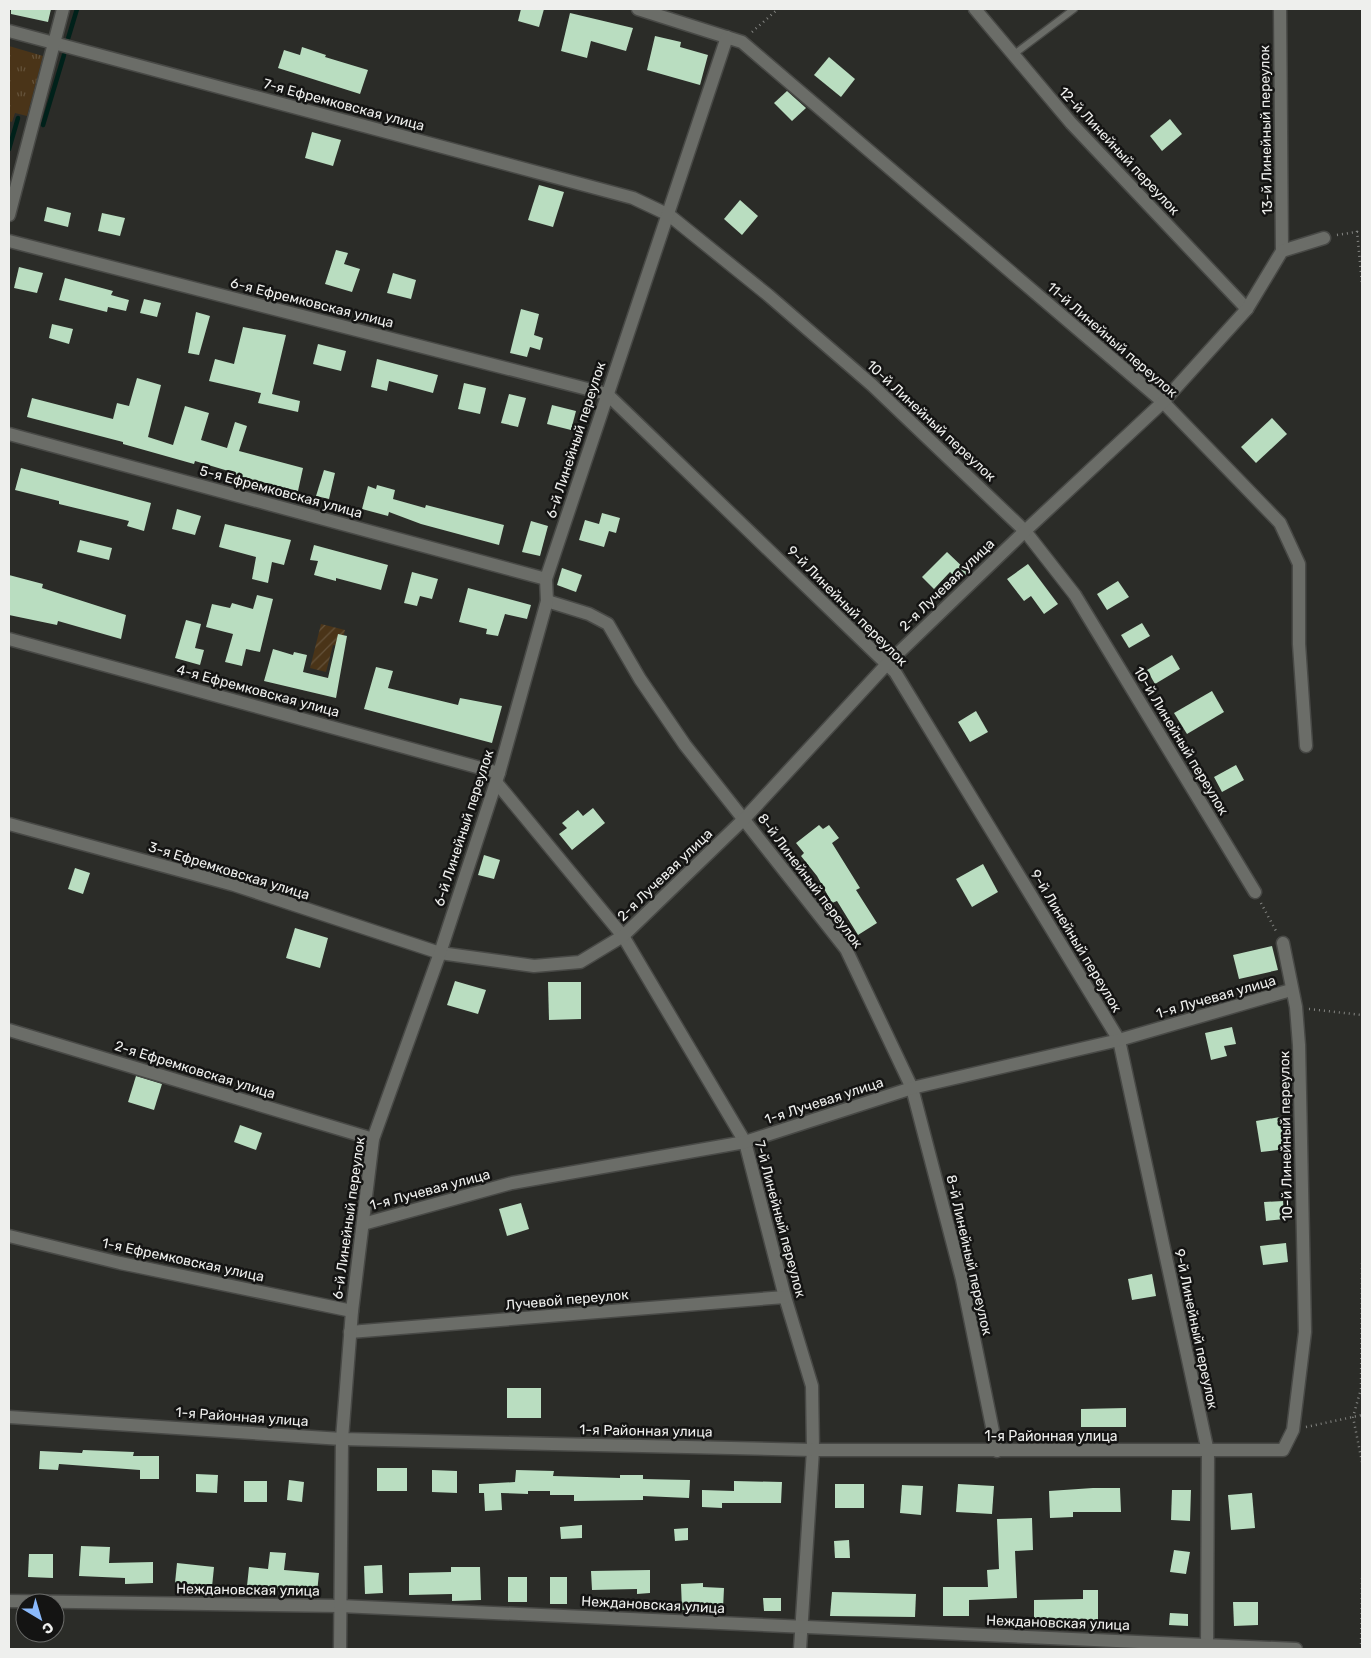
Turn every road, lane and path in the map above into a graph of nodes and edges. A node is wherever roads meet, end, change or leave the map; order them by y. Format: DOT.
graph roads {
  1 [pos="63,9"];
  2 [pos="638,9"];
  3 [pos="778,9"];
  4 [pos="974,9"];
  5 [pos="1074,9"];
  6 [pos="1280,9"];
  7 [pos="9,31"];
  8 [pos="727,37"];
  9 [pos="742,42"];
  10 [pos="53,43"];
  11 [pos="1013,55"];
  12 [pos="9,215"];
  13 [pos="669,215"];
  14 [pos="1362,231"];
  15 [pos="1357,232"];
  16 [pos="1324,238"];
  17 [pos="9,241"];
  18 [pos="1282,251"];
  19 [pos="1362,284"];
  20 [pos="1247,309"];
  21 [pos="607,394"];
  22 [pos="1163,402"];
  23 [pos="9,434"];
  24 [pos="1025,531"];
  25 [pos="546,579"];
  26 [pos="547,601"];
  27 [pos="9,639"];
  28 [pos="887,664"];
  29 [pos="1306,746"];
  30 [pos="497,777"];
  31 [pos="744,819"];
  32 [pos="9,824"];
  33 [pos="1255,892"];
  34 [pos="623,936"];
  35 [pos="1283,943"];
  36 [pos="440,953"];
  37 [pos="1291,990"];
  38 [pos="1296,1007"];
  39 [pos="1362,1016"];
  40 [pos="9,1030"];
  41 [pos="1119,1040"];
  42 [pos="912,1088"];
  43 [pos="373,1139"];
  44 [pos="745,1142"];
  45 [pos="363,1224"];
  46 [pos="9,1236"];
  47 [pos="1362,1263"];
  48 [pos="785,1297"];
  49 [pos="352,1311"];
  50 [pos="350,1332"];
  51 [pos="1362,1415"];
  52 [pos="9,1417"];
  53 [pos="1353,1417"];
  54 [pos="1293,1430"];
  55 [pos="342,1439"];
  56 [pos="813,1450"];
  57 [pos="1283,1450"];
  58 [pos="997,1451"];
  59 [pos="1208,1452"];
  60 [pos="1362,1462"];
  61 [pos="1362,1576"];
  62 [pos="9,1601"];
  63 [pos="340,1606"];
  64 [pos="801,1627"];
  65 [pos="1207,1647"];
  66 [pos="340,1649"];
  67 [pos="800,1649"];
  68 [pos="1296,1649"];
  69 [pos="1361,1649"];
  1 -- 10 [label="street"];
  2 -- 8 [label="street"];
  3 -- 9 [label="path"];
  4 -- 11 [label="street, 12-й Линейный переулок"];
  5 -- 11 [label="lane"];
  6 -- 18 [label="street, 13-й Линейный переулок"];
  7 -- 10 [label="street, 7-я Ефремковская улица"];
  8 -- 9 [label="street"];
  8 -- 13 [label="street, 6-й Линейный переулок"];
  9 -- 22 [label="street, 11-й Линейный переулок"];
  10 -- 12 [label="street"];
  10 -- 13 [label="street, 7-я Ефремковская улица"];
  11 -- 20 [label="street, 12-й Линейный переулок"];
  13 -- 21 [label="street, 6-й Линейный переулок"];
  13 -- 24 [label="street, 10-й Линейный переулок"];
  14 -- 15 [label="path"];
  15 -- 16 [label="path"];
  15 -- 19 [label="path"];
  16 -- 18 [label="street"];
  17 -- 21 [label="street, 6-я Ефремковская улица"];
  18 -- 20 [label="street, 2-я Лучевая улица"];
  20 -- 22 [label="street, 2-я Лучевая улица"];
  21 -- 25 [label="street, 6-й Линейный переулок"];
  21 -- 28 [label="street, 9-й Линейный переулок"];
  22 -- 24 [label="street, 2-я Лучевая улица"];
  22 -- 29 [label="street, 11-й Линейный переулок"];
  23 -- 25 [label="street, 5-я Ефремковская улица"];
  24 -- 28 [label="street, 2-я Лучевая улица"];
  24 -- 33 [label="street, 10-й Линейный переулок"];
  25 -- 26 [label="street, 6-й Линейный переулок"];
  26 -- 30 [label="street, 6-й Линейный переулок"];
  26 -- 31 [label="street, 8-й Линейный переулок"];
  27 -- 30 [label="street, 4-я Ефремковская улица"];
  28 -- 31 [label="street, 2-я Лучевая улица"];
  28 -- 41 [label="street, 9-й Линейный переулок"];
  30 -- 34 [label="street, 7-й Линейный переулок"];
  30 -- 36 [label="street, 6-й Линейный переулок"];
  31 -- 34 [label="street, 2-я Лучевая улица"];
  31 -- 42 [label="street, 8-й Линейный переулок"];
  32 -- 36 [label="street, 3-я Ефремковская улица"];
  33 -- 35 [label="path"];
  34 -- 36 [label="street, 2-я Лучевая улица"];
  34 -- 44 [label="street, 7-й Линейный переулок"];
  35 -- 37 [label="street, 10-й Линейный переулок"];
  36 -- 43 [label="street, 6-й Линейный переулок"];
  37 -- 38 [label="street, 10-й Линейный переулок"];
  37 -- 41 [label="street, 1-я Лучевая улица"];
  38 -- 39 [label="path"];
  38 -- 54 [label="street, 10-й Линейный переулок"];
  40 -- 43 [label="street, 2-я Ефремковская улица"];
  41 -- 42 [label="street, 1-я Лучевая улица"];
  41 -- 59 [label="street, 9-й Линейный переулок"];
  42 -- 44 [label="street, 1-я Лучевая улица"];
  42 -- 58 [label="street, 8-й Линейный переулок"];
  43 -- 45 [label="street, 6-й Линейный переулок"];
  44 -- 45 [label="street, 1-я Лучевая улица"];
  44 -- 48 [label="street, 7-й Линейный переулок"];
  45 -- 49 [label="street, 6-й Линейный переулок"];
  46 -- 49 [label="street, 1-я Ефремковская улица"];
  47 -- 53 [label="path"];
  48 -- 50 [label="street, Лучевой переулок"];
  48 -- 56 [label="street, 7-й Линейный переулок"];
  49 -- 50 [label="street, 6-й Линейный переулок"];
  50 -- 55 [label="street, 6-й Линейный переулок"];
  51 -- 53 [label="path"];
  52 -- 55 [label="street, 1-я Районная улица"];
  53 -- 54 [label="path"];
  53 -- 60 [label="path"];
  54 -- 57 [label="street, 10-й Линейный переулок"];
  55 -- 56 [label="street, 1-я Районная улица"];
  55 -- 63 [label="street, 6-й Линейный переулок"];
  56 -- 58 [label="street, 1-я Районная улица"];
  56 -- 64 [label="street, 7-й Линейный переулок"];
  57 -- 59 [label="street, 1-я Районная улица"];
  58 -- 59 [label="street, 1-я Районная улица"];
  59 -- 65 [label="street, 9-й Линейный переулок"];
  61 -- 69 [label="path"];
  62 -- 63 [label="street, Неждановская улица"];
  63 -- 64 [label="street, Неждановская улица"];
  63 -- 66 [label="street, 6-й Линейный переулок"];
  64 -- 65 [label="street, Неждановская улица"];
  64 -- 67 [label="street, 7-й Линейный переулок"];
  65 -- 68 [label="street, Неждановская улица"];
}
